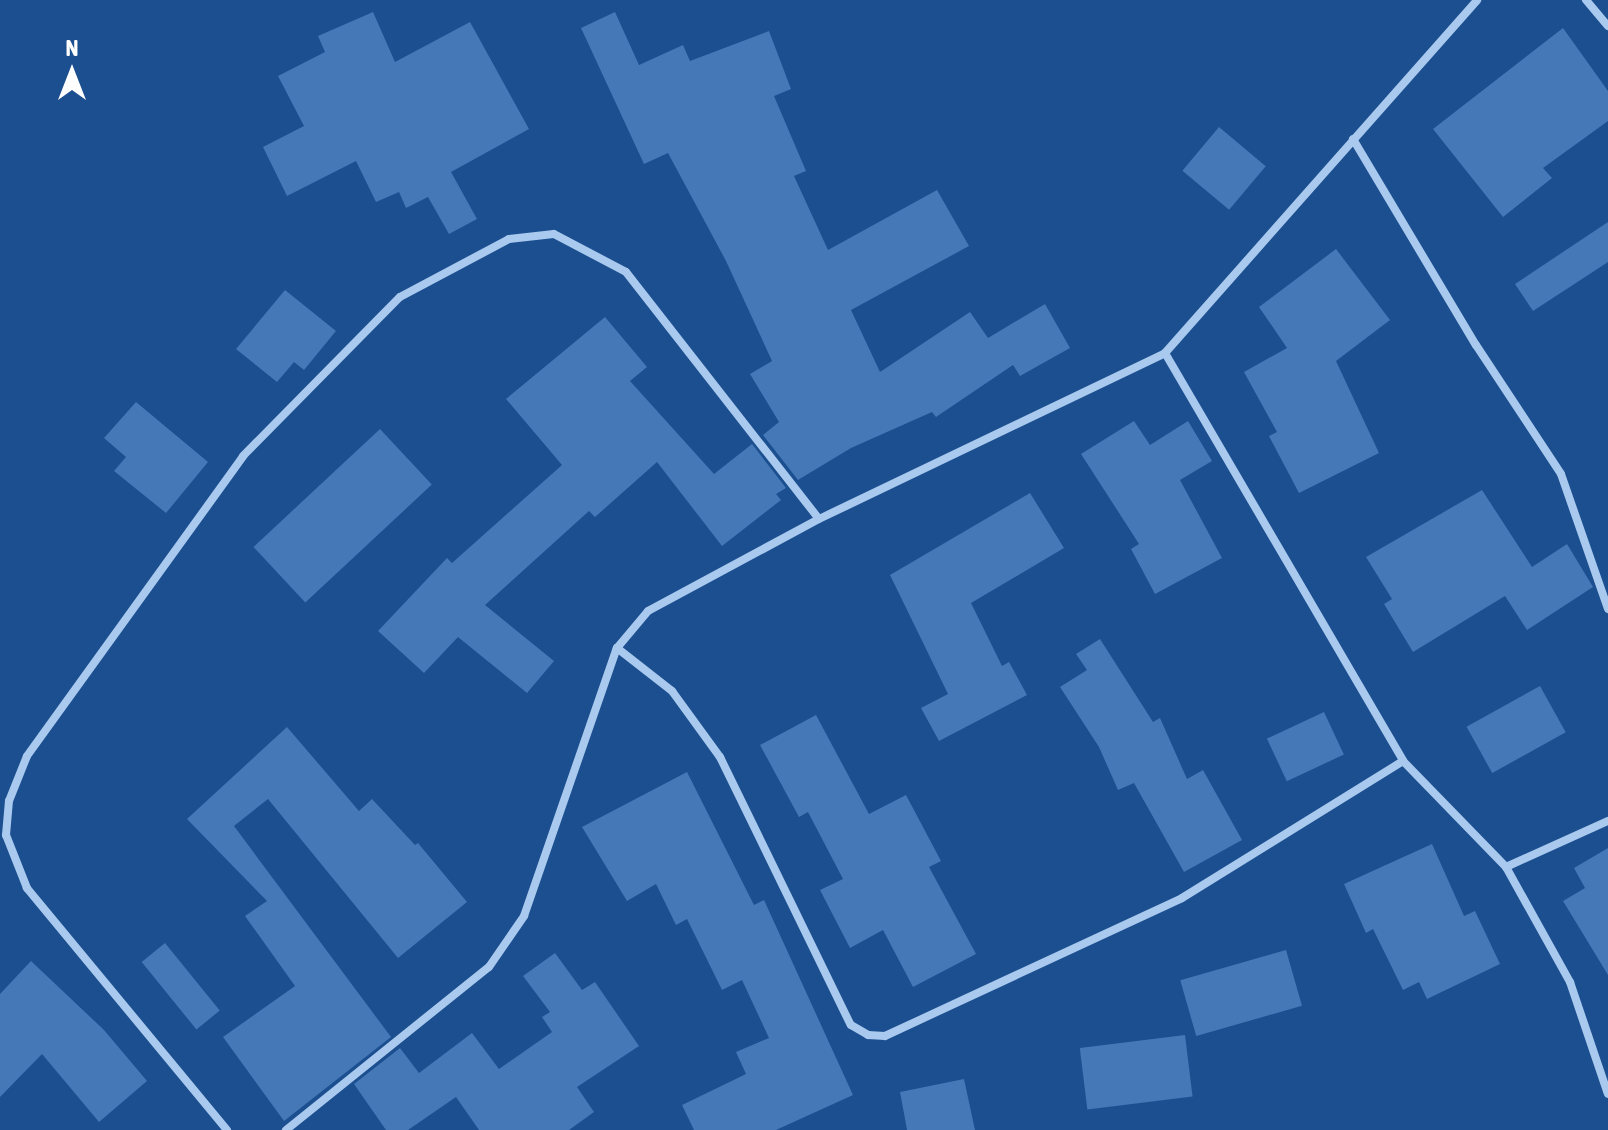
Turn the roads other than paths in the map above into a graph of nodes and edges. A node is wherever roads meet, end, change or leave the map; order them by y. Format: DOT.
graph roads {
  1 [pos="1477,0"];
  2 [pos="1586,0"];
  3 [pos="1608,26"];
  4 [pos="1353,139"];
  5 [pos="1165,353"];
  6 [pos="819,519"];
  7 [pos="1608,609"];
  8 [pos="617,648"];
  9 [pos="1403,761"];
  10 [pos="1608,821"];
  11 [pos="1506,867"];
  12 [pos="1608,1094"];
  13 [pos="227,1130"];
  14 [pos="286,1130"];
  1 -- 4 [label="street"];
  2 -- 3 [label="street"];
  4 -- 5 [label="street"];
  4 -- 7 [label="street"];
  5 -- 6 [label="street"];
  5 -- 9 [label="street"];
  6 -- 8 [label="street"];
  6 -- 13 [label="street"];
  8 -- 9 [label="street"];
  8 -- 14 [label="street"];
  9 -- 11 [label="street"];
  10 -- 11 [label="street"];
  11 -- 12 [label="street"];
}
